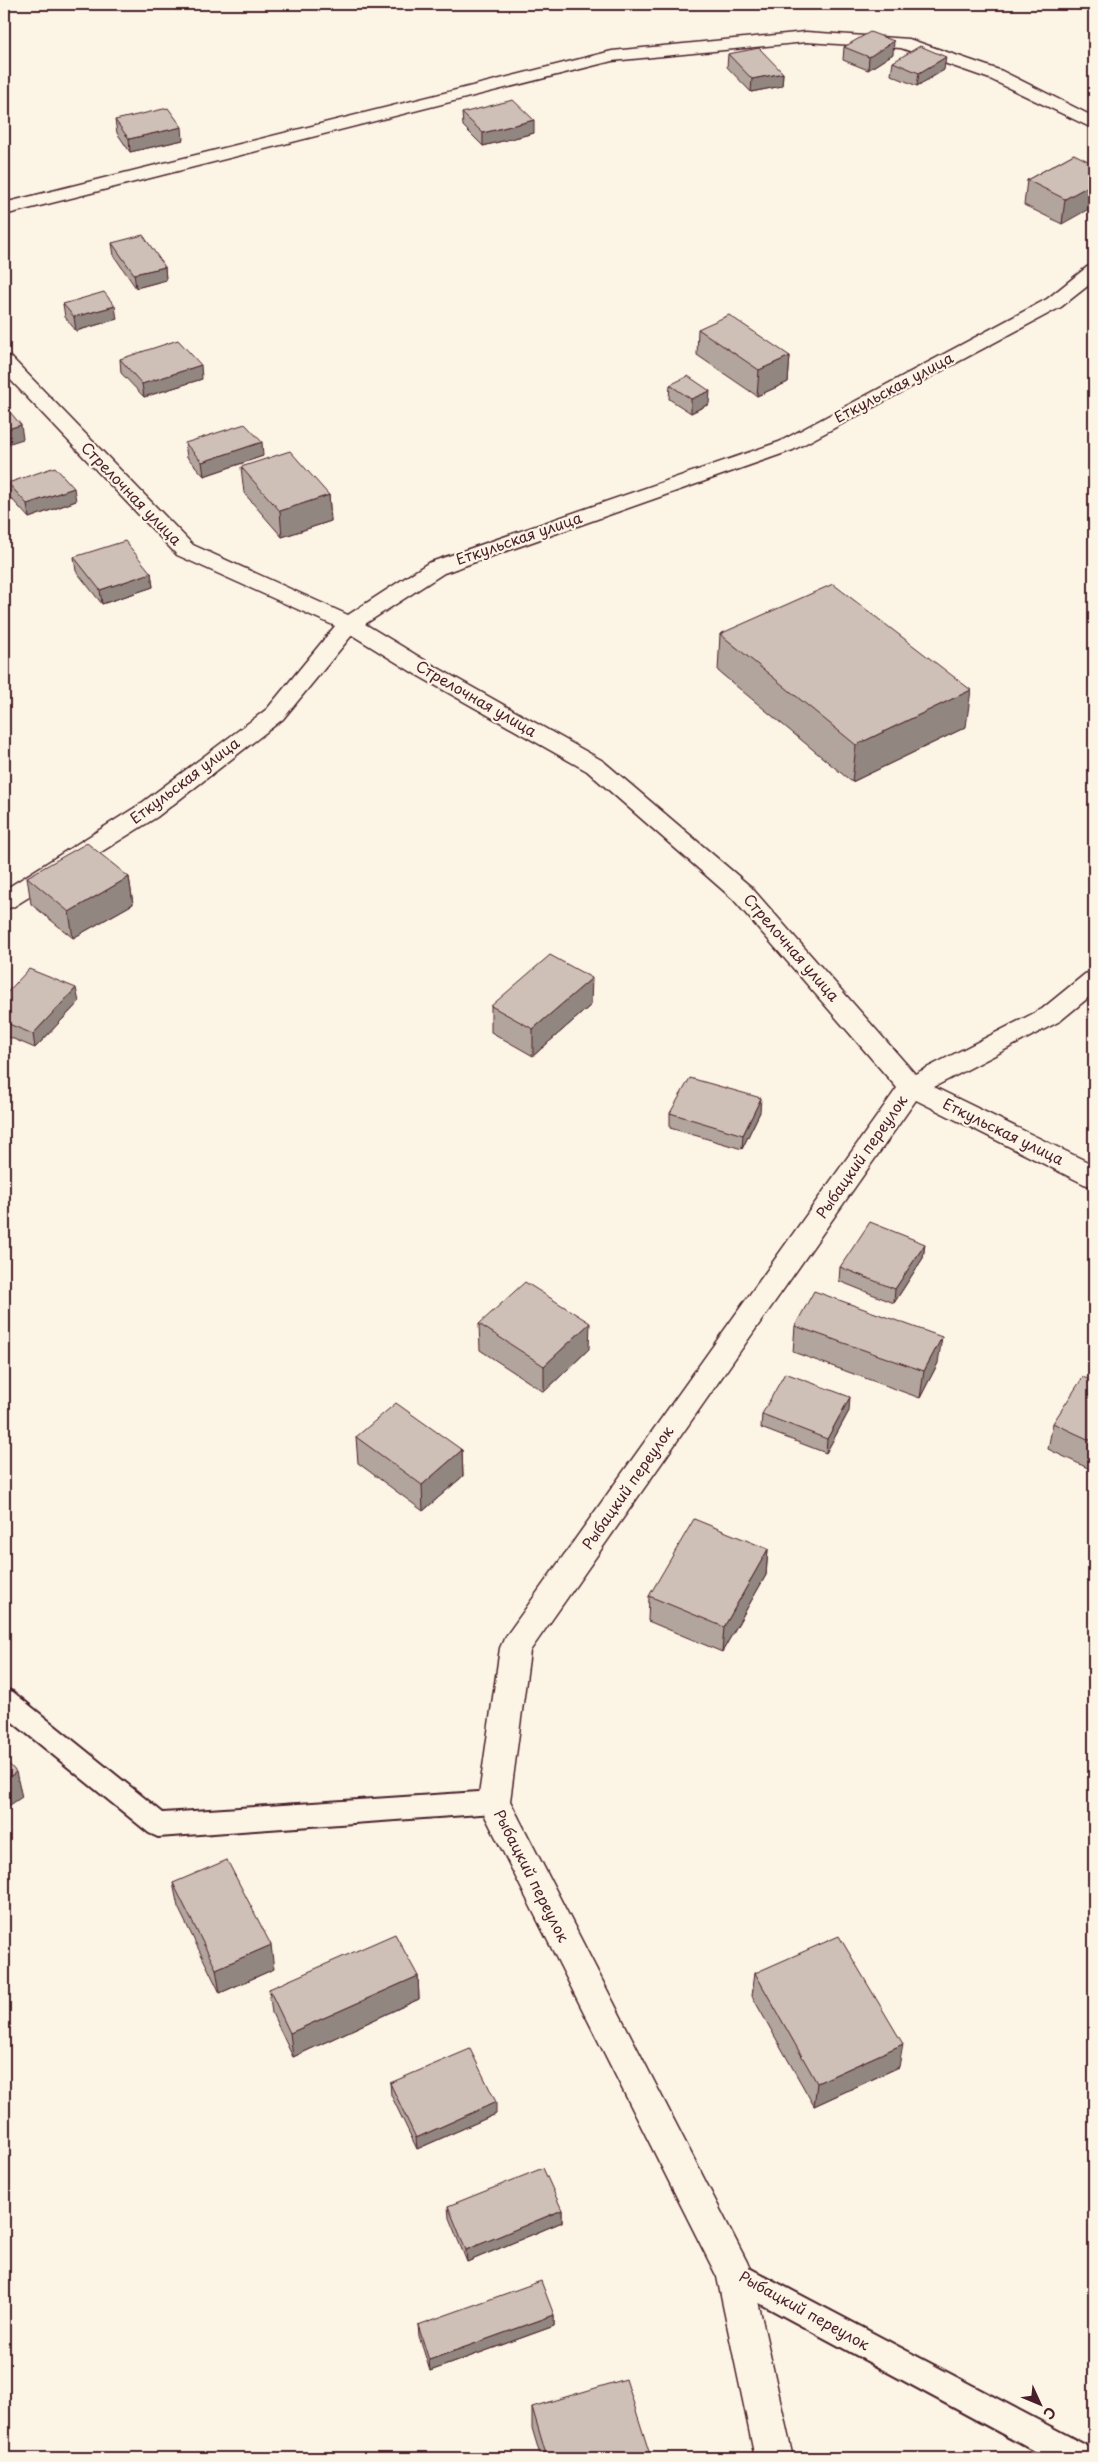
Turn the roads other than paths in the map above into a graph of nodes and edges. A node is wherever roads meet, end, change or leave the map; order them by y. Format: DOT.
graph roads {
  1 [pos="1094,124"];
  2 [pos="4,209"];
  3 [pos="1094,271"];
  4 [pos="4,361"];
  5 [pos="349,624"];
  6 [pos="4,902"];
  7 [pos="1094,980"];
  8 [pos="912,1087"];
  9 [pos="1094,1177"];
  10 [pos="4,1700"];
  11 [pos="494,1802"];
  12 [pos="734,2274"];
  13 [pos="774,2458"];
  14 [pos="1078,2458"];
  1 -- 2 [label="street"];
  3 -- 5 [label="street, Еткульская улица"];
  4 -- 5 [label="street, Стрелочная улица"];
  5 -- 6 [label="street, Еткульская улица"];
  5 -- 8 [label="street, Стрелочная улица"];
  7 -- 8 [label="street"];
  8 -- 9 [label="street, Еткульская улица"];
  8 -- 11 [label="street, Рыбацкий переулок"];
  10 -- 11 [label="lane"];
  11 -- 12 [label="street, Рыбацкий переулок"];
  12 -- 13 [label="street"];
  12 -- 14 [label="lane, Рыбацкий переулок"];
}
